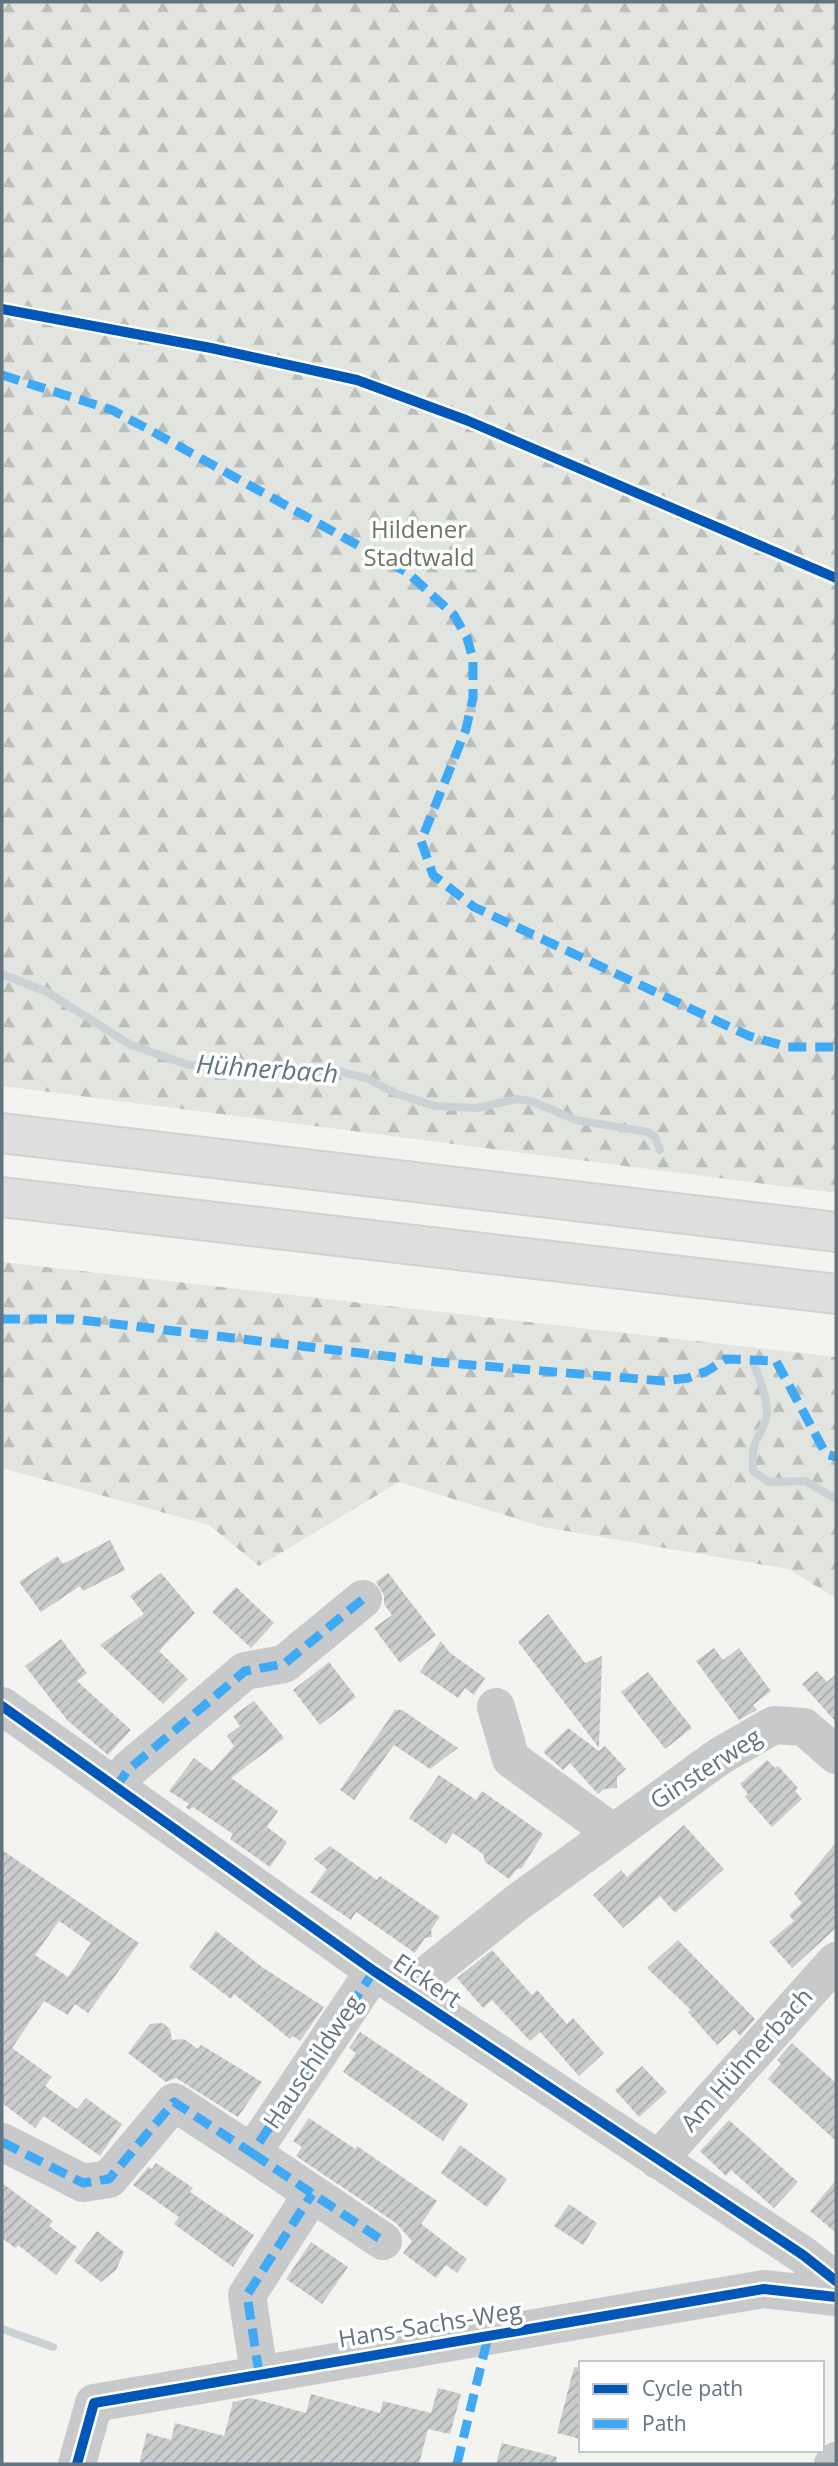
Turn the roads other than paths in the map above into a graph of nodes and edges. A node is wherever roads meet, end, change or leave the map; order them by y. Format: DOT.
graph roads {
  1 [pos="2,1133"];
  2 [pos="2,1197"];
  3 [pos="836,1232"];
  4 [pos="836,1294"];
  5 [pos="363,1599"];
  6 [pos="2,1706"];
  7 [pos="496,1707"];
  8 [pos="836,1755"];
  9 [pos="116,1787"];
  10 [pos="612,1832"];
  11 [pos="836,1961"];
  12 [pos="374,1970"];
  13 [pos="411,1995"];
  14 [pos="2,2142"];
  15 [pos="253,2153"];
  16 [pos="658,2160"];
  17 [pos="312,2194"];
  18 [pos="383,2241"];
  19 [pos="836,2281"];
  20 [pos="836,2297"];
  21 [pos="259,2373"];
  22 [pos="77,2464"];
  1 -- 3 [label="highway"];
  2 -- 4 [label="highway"];
  5 -- 9 [label="street"];
  6 -- 9 [label="street, Eickert"];
  7 -- 10 [label="street"];
  8 -- 10 [label="street, Ginsterweg"];
  9 -- 12 [label="street, Eickert"];
  10 -- 13 [label="street, Ginsterweg"];
  11 -- 16 [label="street, Am Hühnerbach"];
  12 -- 13 [label="street, Eickert"];
  12 -- 15 [label="street, Hauschildweg"];
  13 -- 16 [label="street, Eickert"];
  14 -- 15 [label="street, Hauschildweg"];
  15 -- 17 [label="street, Hauschildweg"];
  16 -- 19 [label="street, Eickert"];
  17 -- 18 [label="street, Hauschildweg"];
  17 -- 21 [label="street"];
  20 -- 21 [label="street, Hans-Sachs-Weg"];
  21 -- 22 [label="street, Hans-Sachs-Weg"];
}
